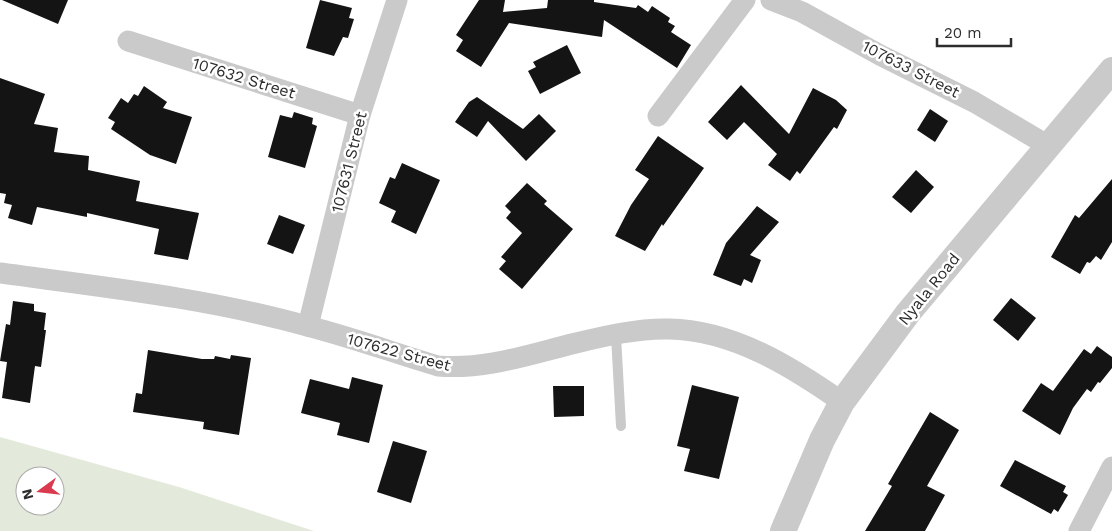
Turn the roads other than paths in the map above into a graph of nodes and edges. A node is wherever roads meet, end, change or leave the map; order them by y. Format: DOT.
graph roads {
  1 [pos="396,0"];
  2 [pos="745,0"];
  3 [pos="771,0"];
  4 [pos="128,42"];
  5 [pos="1112,70"];
  6 [pos="360,114"];
  7 [pos="658,116"];
  8 [pos="1048,145"];
  9 [pos="0,273"];
  10 [pos="308,326"];
  11 [pos="616,336"];
  12 [pos="842,402"];
  13 [pos="621,426"];
  14 [pos="1112,466"];
  15 [pos="784,531"];
  16 [pos="1079,531"];
  1 -- 6 [label="street, 107631 Street"];
  2 -- 7 [label="street"];
  3 -- 8 [label="street, 107633 Street"];
  4 -- 6 [label="street, 107632 Street"];
  5 -- 8 [label="street, Nyala Road"];
  6 -- 10 [label="street, 107631 Street"];
  8 -- 12 [label="street, Nyala Road"];
  9 -- 10 [label="street, 107622 Street"];
  10 -- 11 [label="street, 107622 Street"];
  11 -- 12 [label="street, 107622 Street"];
  11 -- 13 [label="lane"];
  12 -- 15 [label="street, Nyala Road"];
  14 -- 16 [label="street"];
}
